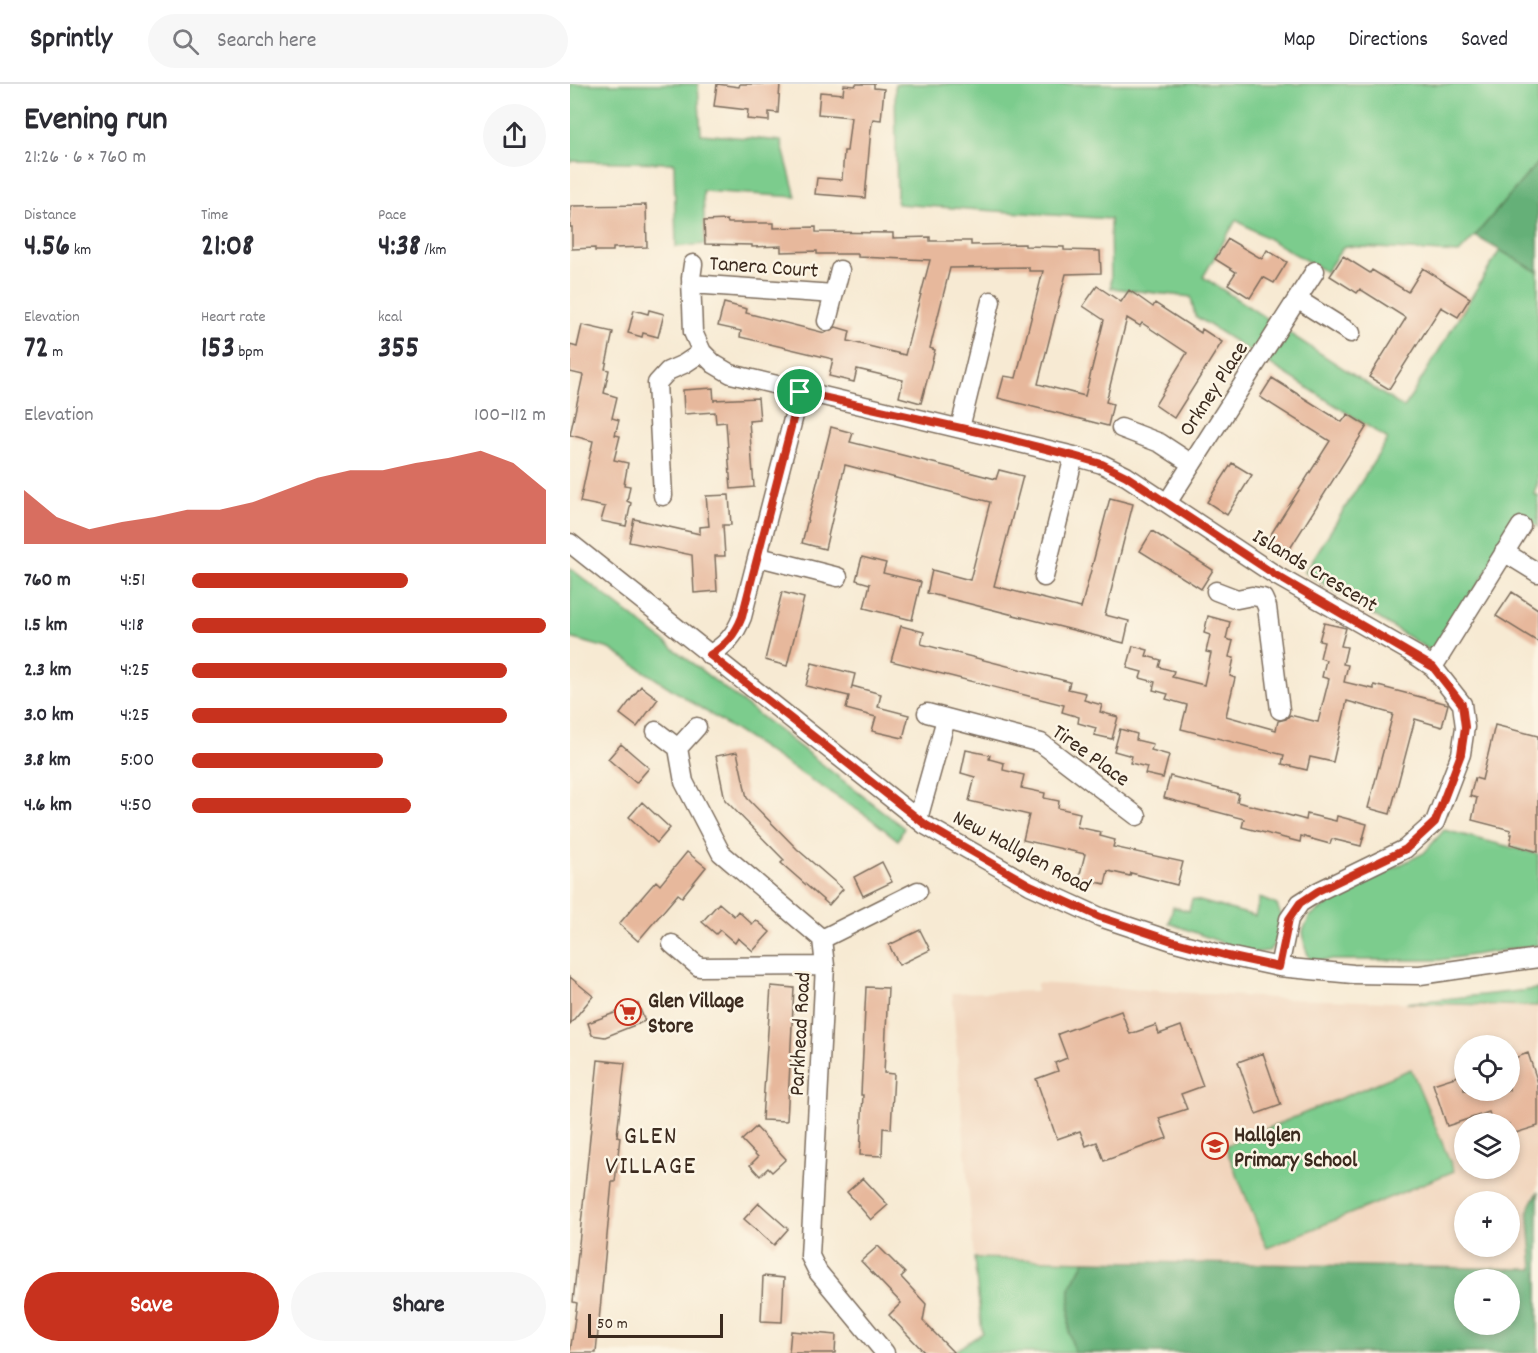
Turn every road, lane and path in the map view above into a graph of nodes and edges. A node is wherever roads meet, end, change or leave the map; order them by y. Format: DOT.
graph roads {
  1 [pos="693,264"];
  2 [pos="840,270"];
  3 [pos="1315,271"];
  4 [pos="691,284"];
  5 [pos="834,294"];
  6 [pos="1297,299"];
  7 [pos="991,301"];
  8 [pos="827,321"];
  9 [pos="1351,333"];
  10 [pos="702,352"];
  11 [pos="800,392"];
  12 [pos="960,428"];
  13 [pos="1121,428"];
  14 [pos="1074,456"];
  15 [pos="1192,464"];
  16 [pos="663,496"];
  17 [pos="1167,503"];
  18 [pos="1521,526"];
  19 [pos="571,545"];
  20 [pos="1504,552"];
  21 [pos="759,557"];
  22 [pos="1538,573"];
  23 [pos="1277,576"];
  24 [pos="838,577"];
  25 [pos="1044,577"];
  26 [pos="1216,591"];
  27 [pos="1263,598"];
  28 [pos="710,655"];
  29 [pos="1433,667"];
  30 [pos="1280,710"];
  31 [pos="927,713"];
  32 [pos="946,719"];
  33 [pos="697,727"];
  34 [pos="656,731"];
  35 [pos="678,748"];
  36 [pos="1137,816"];
  37 [pos="918,819"];
  38 [pos="918,891"];
  39 [pos="822,939"];
  40 [pos="672,944"];
  41 [pos="1538,957"];
  42 [pos="825,966"];
  43 [pos="1279,967"];
  44 [pos="885,1353"];
  1 -- 4 [label="street"];
  2 -- 5 [label="street, Tanera Court"];
  3 -- 6 [label="street, Orkney Place"];
  4 -- 5 [label="street, Tanera Court"];
  4 -- 10 [label="street"];
  5 -- 8 [label="street, Tanera Court"];
  6 -- 9 [label="street"];
  6 -- 15 [label="street, Orkney Place"];
  7 -- 12 [label="street"];
  10 -- 11 [label="street, Islands Crescent"];
  10 -- 16 [label="street"];
  11 -- 12 [label="street, Islands Crescent"];
  11 -- 21 [label="street"];
  12 -- 14 [label="street, Islands Crescent"];
  13 -- 15 [label="street"];
  14 -- 17 [label="street, Islands Crescent"];
  14 -- 25 [label="street"];
  15 -- 17 [label="street, Orkney Place"];
  17 -- 23 [label="street, Islands Crescent"];
  18 -- 20 [label="street"];
  19 -- 28 [label="street, New Hallglen Road"];
  20 -- 22 [label="street"];
  20 -- 29 [label="street"];
  21 -- 24 [label="street"];
  21 -- 28 [label="street"];
  23 -- 27 [label="street"];
  23 -- 29 [label="street, Islands Crescent"];
  26 -- 27 [label="street"];
  27 -- 30 [label="street"];
  28 -- 37 [label="street, New Hallglen Road"];
  29 -- 43 [label="street, Islands Crescent"];
  31 -- 32 [label="street, Tiree Place"];
  32 -- 36 [label="street, Tiree Place"];
  32 -- 37 [label="street"];
  33 -- 35 [label="street"];
  34 -- 35 [label="street"];
  35 -- 39 [label="street"];
  37 -- 43 [label="street, New Hallglen Road"];
  38 -- 39 [label="street"];
  39 -- 42 [label="street, Parkhead Road"];
  40 -- 42 [label="street"];
  41 -- 43 [label="street, New Hallglen Road"];
  42 -- 44 [label="street, Parkhead Road"];
}
